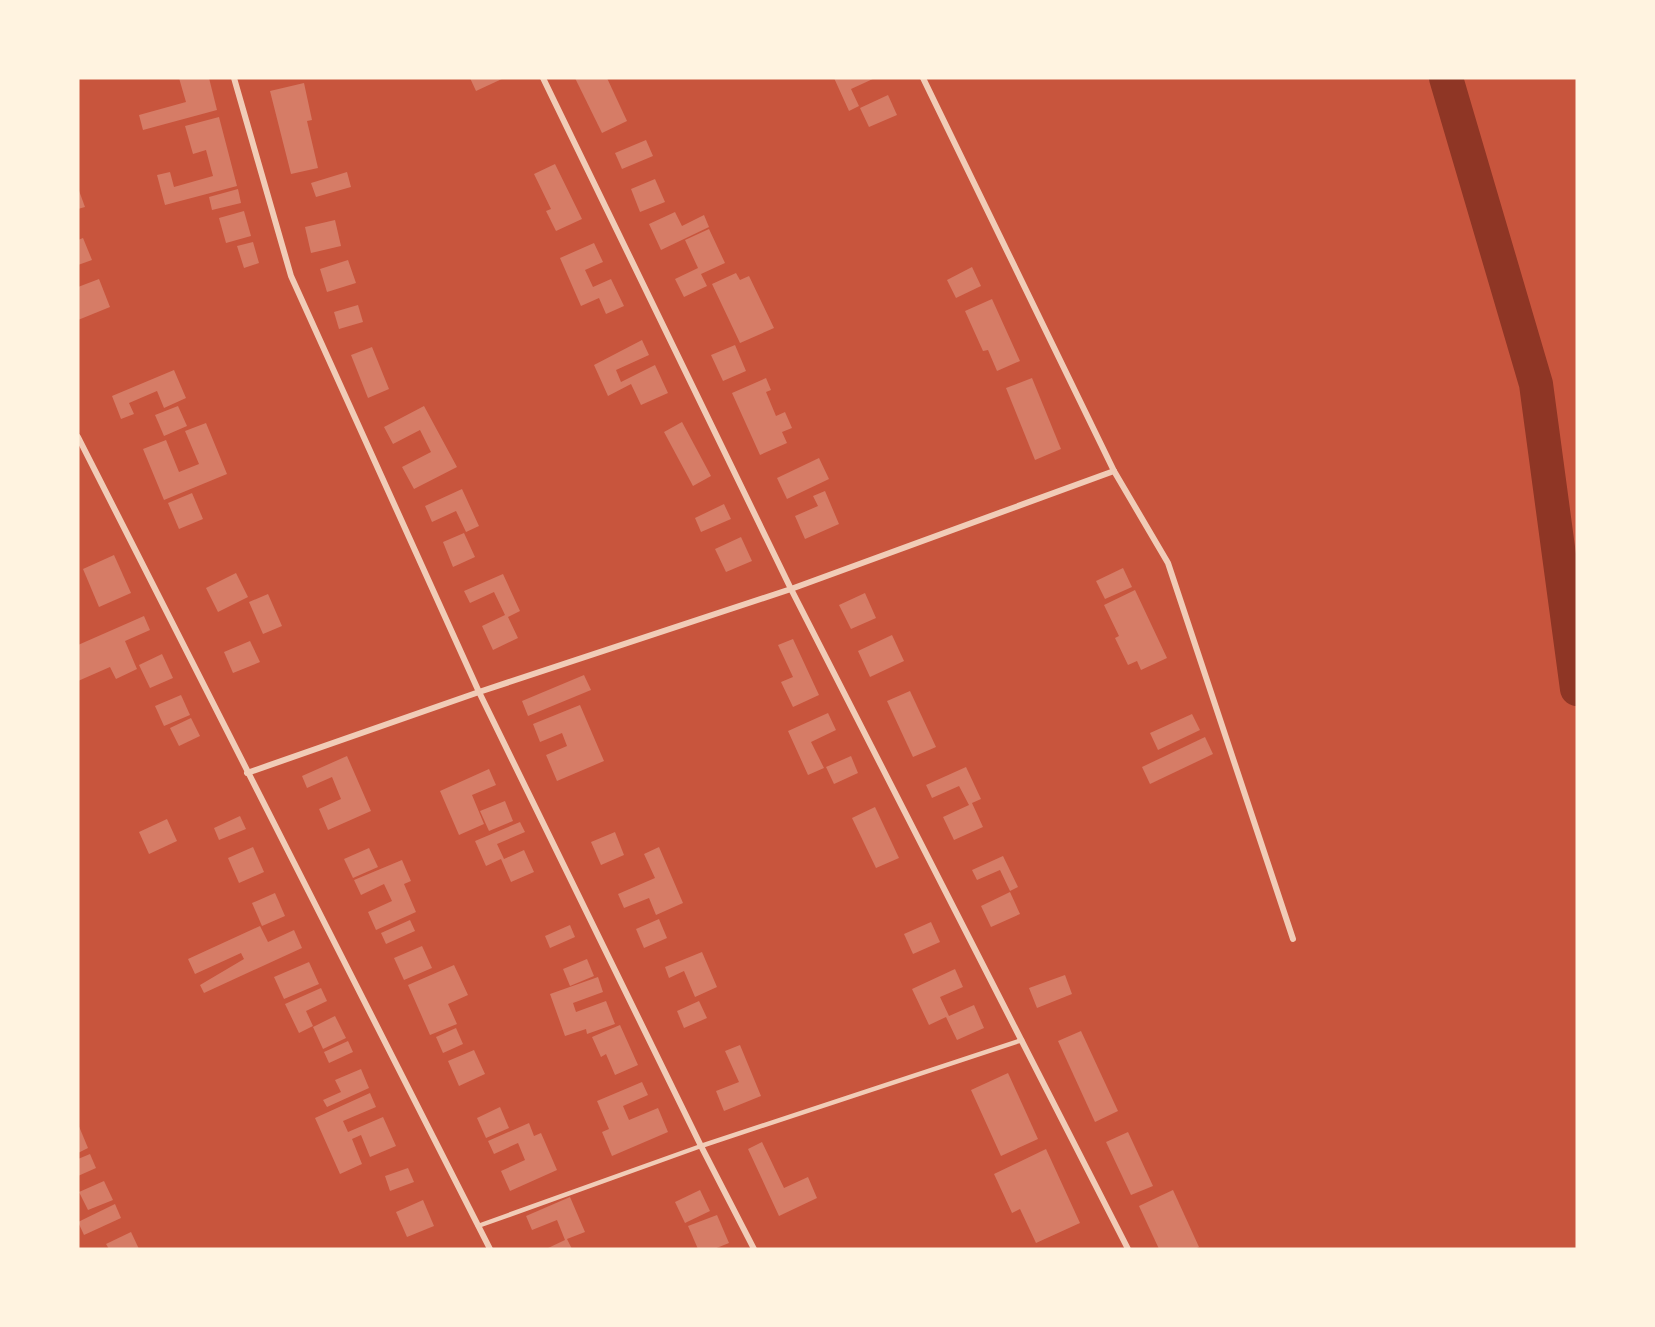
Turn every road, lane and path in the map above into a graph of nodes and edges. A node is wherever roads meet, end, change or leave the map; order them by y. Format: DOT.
graph roads {
  1 [pos="234,78"];
  2 [pos="543,78"];
  3 [pos="923,78"];
  4 [pos="78,437"];
  5 [pos="1114,471"];
  6 [pos="791,589"];
  7 [pos="479,692"];
  8 [pos="246,773"];
  9 [pos="1293,939"];
  10 [pos="1022,1040"];
  11 [pos="701,1146"];
  12 [pos="478,1226"];
  13 [pos="490,1249"];
  14 [pos="754,1249"];
  15 [pos="1128,1249"];
  1 -- 7 [label="street"];
  2 -- 6 [label="street"];
  3 -- 5 [label="street"];
  4 -- 8 [label="street"];
  5 -- 6 [label="street"];
  5 -- 9 [label="street"];
  6 -- 7 [label="street"];
  6 -- 10 [label="street"];
  7 -- 8 [label="street"];
  7 -- 11 [label="street"];
  8 -- 12 [label="street"];
  10 -- 11 [label="lane"];
  10 -- 15 [label="street"];
  11 -- 12 [label="lane"];
  11 -- 14 [label="street"];
  12 -- 13 [label="street"];
}
